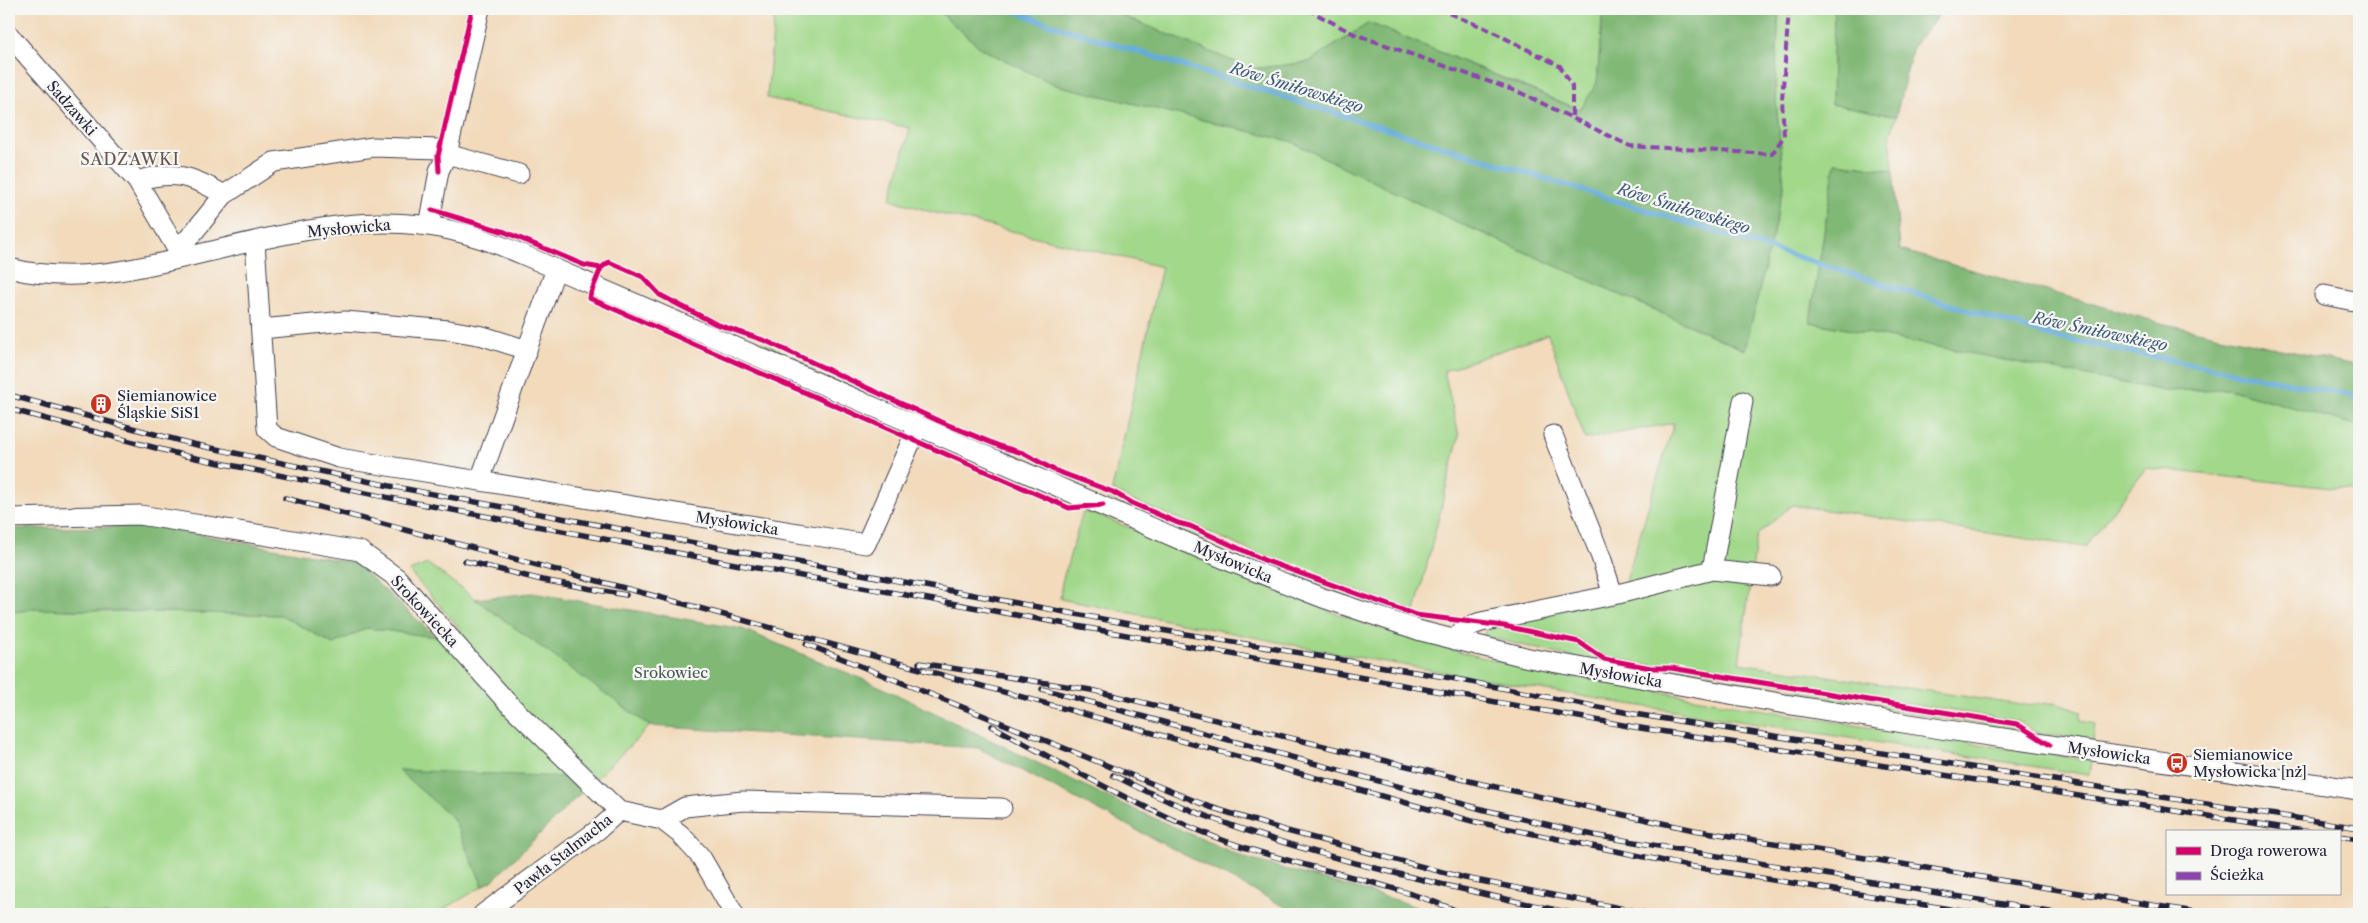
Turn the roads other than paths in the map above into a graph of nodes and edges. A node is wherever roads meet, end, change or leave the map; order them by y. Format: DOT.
graph roads {
  1 [pos="480,9"];
  2 [pos="9,35"];
  3 [pos="443,152"];
  4 [pos="519,174"];
  5 [pos="137,181"];
  6 [pos="224,195"];
  7 [pos="429,226"];
  8 [pos="255,241"];
  9 [pos="179,252"];
  10 [pos="9,268"];
  11 [pos="556,269"];
  12 [pos="2324,295"];
  13 [pos="2359,302"];
  14 [pos="261,329"];
  15 [pos="527,350"];
  16 [pos="1743,401"];
  17 [pos="918,426"];
  18 [pos="1553,434"];
  19 [pos="480,480"];
  20 [pos="9,518"];
  21 [pos="1712,570"];
  22 [pos="1771,576"];
  23 [pos="1613,594"];
  24 [pos="1455,640"];
  25 [pos="2359,790"];
  26 [pos="1002,808"];
  27 [pos="619,811"];
  28 [pos="662,820"];
  29 [pos="483,914"];
  30 [pos="734,914"];
  1 -- 3 [label="street"];
  2 -- 5 [label="street, Sadzawki"];
  3 -- 4 [label="street"];
  3 -- 6 [label="street"];
  3 -- 7 [label="street"];
  5 -- 6 [label="street"];
  5 -- 9 [label="street, Sadzawki"];
  6 -- 9 [label="street"];
  7 -- 8 [label="street, Mysłowicka"];
  7 -- 11 [label="street, Mysłowicka"];
  8 -- 9 [label="street, Mysłowicka"];
  8 -- 14 [label="street, Mysłowicka"];
  9 -- 10 [label="street, Mysłowicka"];
  11 -- 15 [label="street"];
  11 -- 17 [label="street, Mysłowicka"];
  12 -- 13 [label="street"];
  14 -- 15 [label="street"];
  14 -- 19 [label="street, Mysłowicka"];
  15 -- 19 [label="street"];
  16 -- 21 [label="street"];
  17 -- 19 [label="street, Mysłowicka"];
  17 -- 24 [label="street, Mysłowicka"];
  18 -- 23 [label="street"];
  20 -- 27 [label="street, Srokowiecka"];
  21 -- 22 [label="street"];
  21 -- 23 [label="street"];
  23 -- 24 [label="street"];
  24 -- 25 [label="street, Mysłowicka"];
  26 -- 28 [label="street"];
  27 -- 28 [label="street"];
  27 -- 29 [label="street, Pawła Stalmacha"];
  28 -- 30 [label="street"];
}
